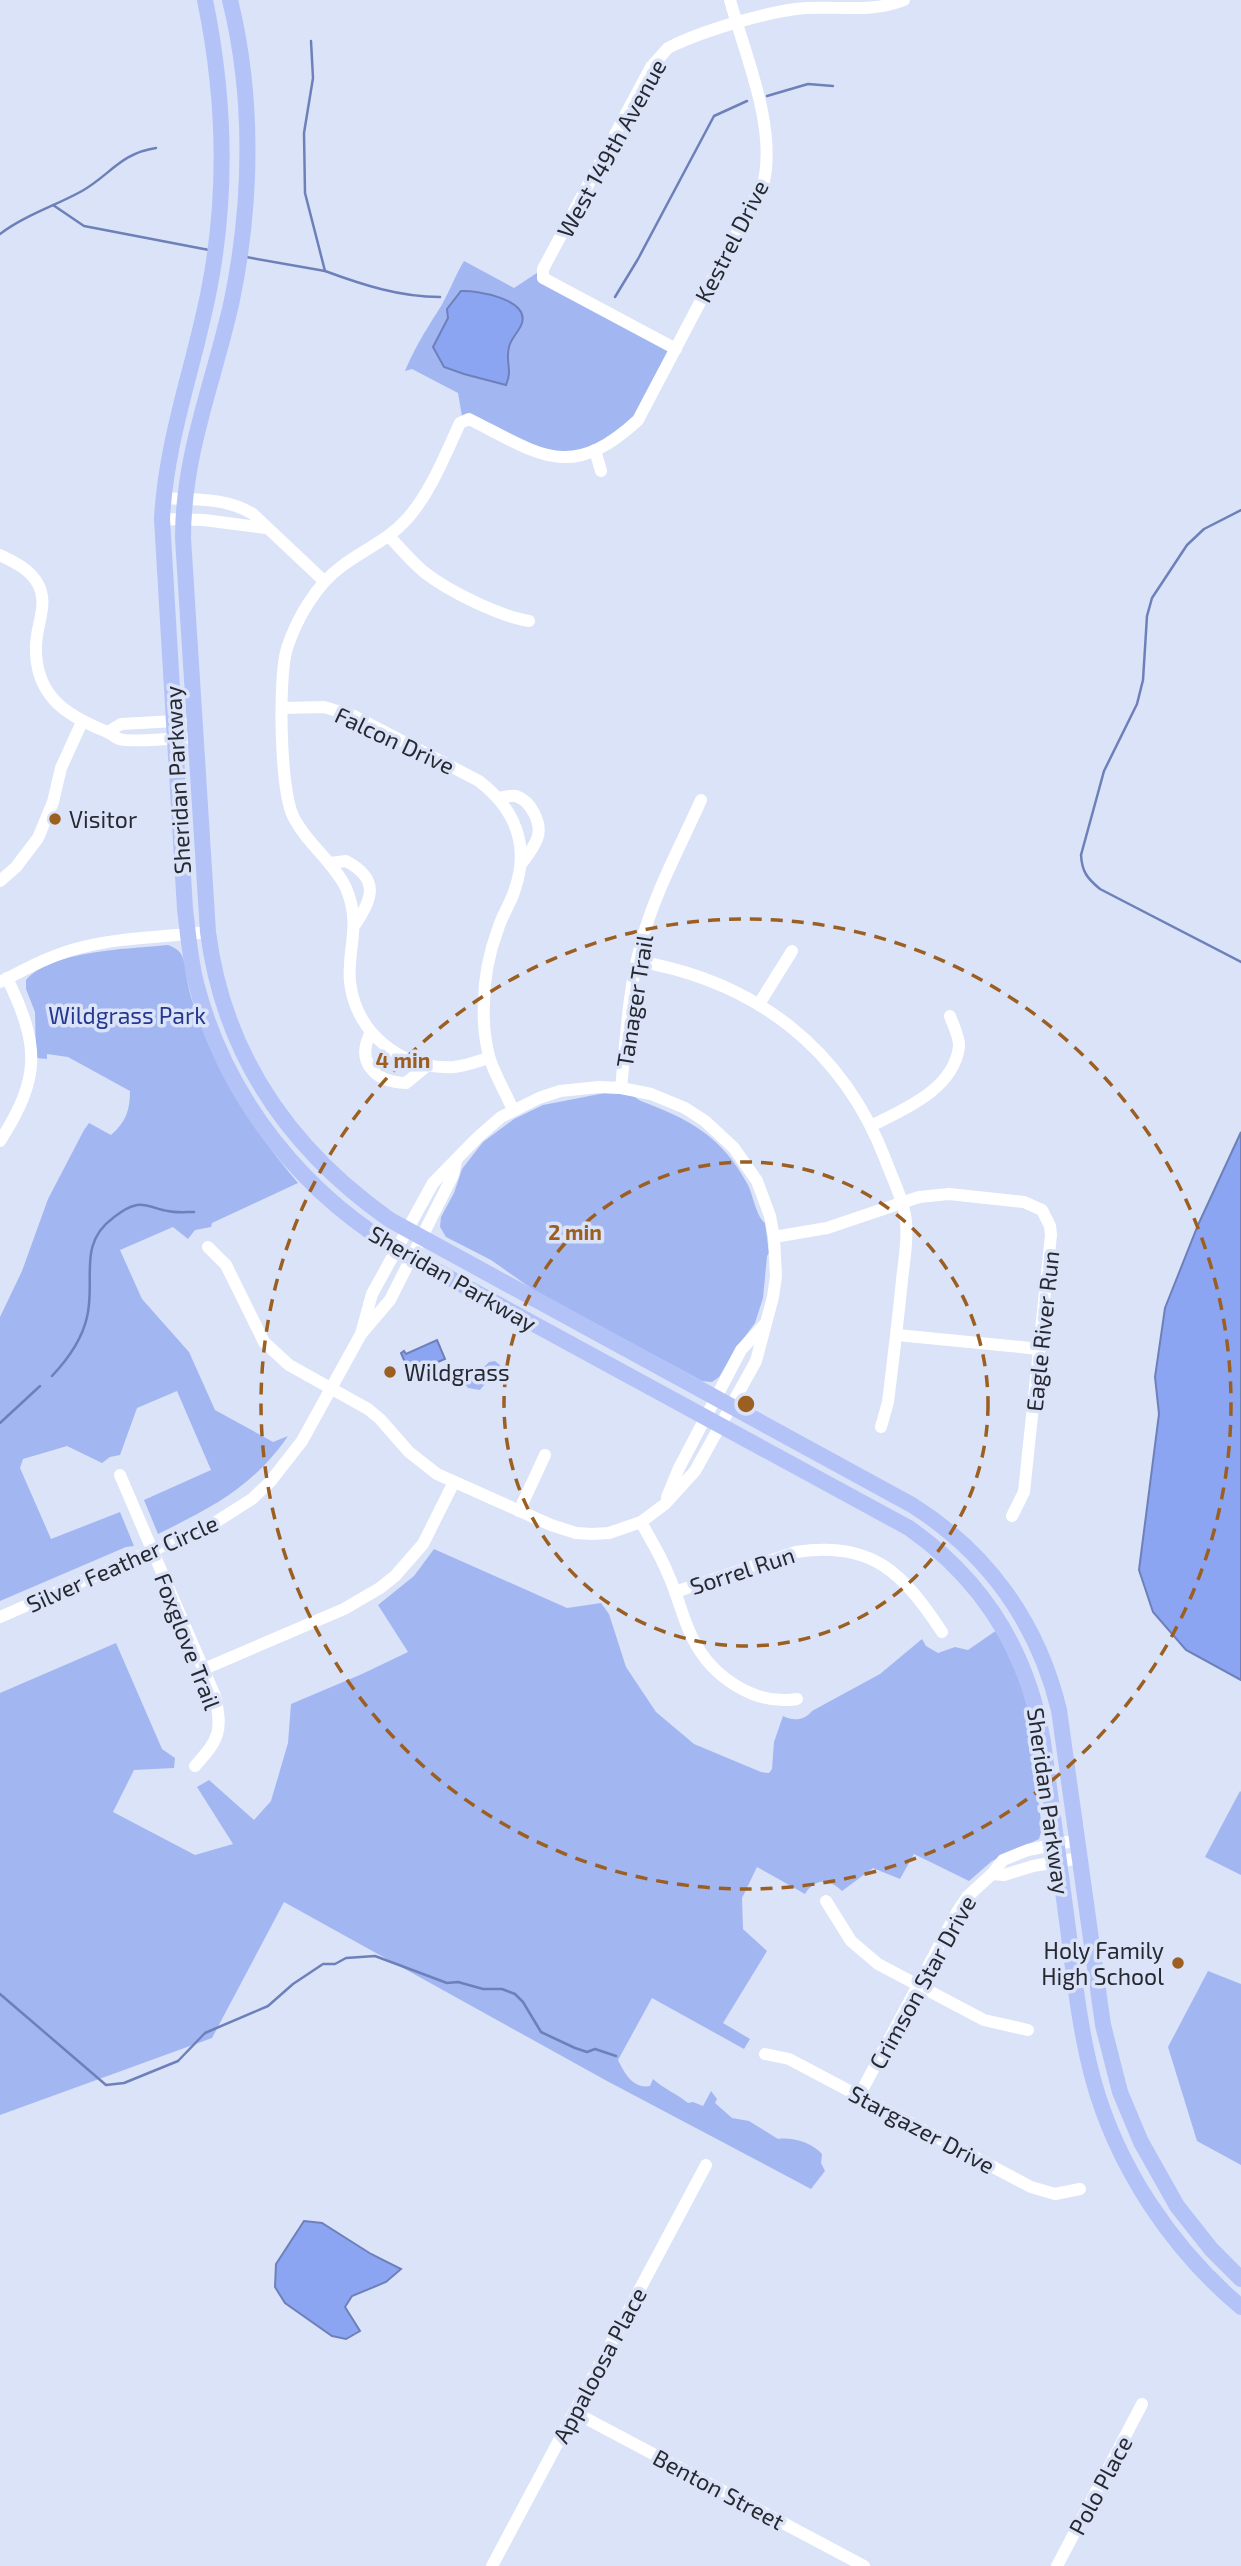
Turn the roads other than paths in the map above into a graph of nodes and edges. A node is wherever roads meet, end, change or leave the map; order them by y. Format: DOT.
graph roads {
  1 [pos="205,0"];
  2 [pos="230,0"];
  3 [pos="730,0"];
  4 [pos="904,0"];
  5 [pos="736,23"];
  6 [pos="677,349"];
  7 [pos="595,450"];
  8 [pos="601,471"];
  9 [pos="163,498"];
  10 [pos="184,499"];
  11 [pos="162,519"];
  12 [pos="183,519"];
  13 [pos="266,528"];
  14 [pos="388,536"];
  15 [pos="0,555"];
  16 [pos="324,581"];
  17 [pos="529,621"];
  18 [pos="282,708"];
  19 [pos="82,722"];
  20 [pos="194,728"];
  21 [pos="173,730"];
  22 [pos="499,798"];
  23 [pos="701,800"];
  24 [pos="331,863"];
  25 [pos="522,864"];
  26 [pos="0,881"];
  27 [pos="354,926"];
  28 [pos="208,932"];
  29 [pos="188,934"];
  30 [pos="792,951"];
  31 [pos="637,961"];
  32 [pos="4,980"];
  33 [pos="759,1004"];
  34 [pos="950,1016"];
  35 [pos="372,1032"];
  36 [pos="489,1058"];
  37 [pos="429,1064"];
  38 [pos="621,1088"];
  39 [pos="513,1110"];
  40 [pos="871,1126"];
  41 [pos="0,1141"];
  42 [pos="902,1203"];
  43 [pos="413,1235"];
  44 [pos="774,1237"];
  45 [pos="208,1247"];
  46 [pos="404,1253"];
  47 [pos="764,1325"];
  48 [pos="360,1334"];
  49 [pos="897,1335"];
  50 [pos="1040,1349"];
  51 [pos="331,1389"];
  52 [pos="716,1398"];
  53 [pos="731,1406"];
  54 [pos="705,1417"];
  55 [pos="720,1425"];
  56 [pos="881,1427"];
  57 [pos="545,1455"];
  58 [pos="120,1475"];
  59 [pos="454,1482"];
  60 [pos="665,1504"];
  61 [pos="519,1511"];
  62 [pos="1012,1516"];
  63 [pos="641,1522"];
  64 [pos="153,1551"];
  65 [pos="675,1592"];
  66 [pos="0,1617"];
  67 [pos="942,1632"];
  68 [pos="204,1669"];
  69 [pos="797,1699"];
  70 [pos="195,1766"];
  71 [pos="1078,1840"];
  72 [pos="1056,1843"];
  73 [pos="1080,1858"];
  74 [pos="1058,1862"];
  75 [pos="992,1874"];
  76 [pos="826,1901"];
  77 [pos="918,1986"];
  78 [pos="1028,2030"];
  79 [pos="765,2054"];
  80 [pos="859,2096"];
  81 [pos="706,2165"];
  82 [pos="1080,2189"];
  83 [pos="1241,2279"];
  84 [pos="1241,2308"];
  85 [pos="1142,2404"];
  86 [pos="574,2412"];
  87 [pos="492,2566"];
  88 [pos="864,2566"];
  89 [pos="1057,2566"];
  1 -- 9 [label="main road, Sheridan Parkway"];
  2 -- 10 [label="main road, Sheridan Parkway"];
  3 -- 5 [label="street, Kestrel Drive"];
  4 -- 5 [label="street, West 149th Avenue"];
  5 -- 6 [label="street, Kestrel Drive"];
  5 -- 6 [label="street, West 149th Avenue"];
  6 -- 7 [label="street, Kestrel Drive"];
  7 -- 8 [label="street"];
  7 -- 14 [label="street, Kestrel Drive"];
  9 -- 10 [label="street"];
  9 -- 11 [label="main road, Sheridan Parkway"];
  10 -- 12 [label="main road, Sheridan Parkway"];
  10 -- 13 [label="street"];
  11 -- 12 [label="street"];
  11 -- 21 [label="main road, Sheridan Parkway"];
  12 -- 13 [label="street"];
  12 -- 20 [label="main road, Sheridan Parkway"];
  13 -- 16 [label="street"];
  14 -- 16 [label="street, Kestrel Drive"];
  14 -- 17 [label="street"];
  15 -- 19 [label="street"];
  16 -- 18 [label="street"];
  18 -- 22 [label="street, Falcon Drive"];
  18 -- 24 [label="street"];
  19 -- 21 [label="street"];
  19 -- 26 [label="street"];
  20 -- 21 [label="street"];
  20 -- 28 [label="main road, Sheridan Parkway"];
  21 -- 29 [label="main road, Sheridan Parkway"];
  22 -- 25 [label="street, Falcon Drive"];
  22 -- 25 [label="street, Falcon Drive"];
  23 -- 31 [label="street, Tanager Trail"];
  24 -- 27 [label="street"];
  24 -- 27 [label="street"];
  25 -- 36 [label="street, Falcon Drive"];
  27 -- 35 [label="street"];
  28 -- 29 [label="street"];
  28 -- 43 [label="main road, Sheridan Parkway"];
  29 -- 32 [label="street"];
  29 -- 46 [label="main road, Sheridan Parkway"];
  30 -- 33 [label="street"];
  31 -- 33 [label="street"];
  31 -- 38 [label="street, Tanager Trail"];
  32 -- 41 [label="street"];
  33 -- 40 [label="street"];
  34 -- 40 [label="street"];
  35 -- 37 [label="street"];
  35 -- 37 [label="street"];
  36 -- 37 [label="street"];
  36 -- 39 [label="street, Falcon Drive"];
  38 -- 39 [label="street"];
  38 -- 44 [label="street"];
  39 -- 43 [label="street"];
  40 -- 42 [label="street"];
  42 -- 44 [label="street, Eagle River Run"];
  42 -- 49 [label="street"];
  42 -- 50 [label="street, Eagle River Run"];
  43 -- 46 [label="street"];
  43 -- 52 [label="main road, Sheridan Parkway"];
  44 -- 47 [label="street"];
  45 -- 51 [label="street"];
  46 -- 48 [label="street, Silver Feather Circle"];
  46 -- 48 [label="street, Silver Feather Circle"];
  46 -- 54 [label="main road, Sheridan Parkway"];
  47 -- 52 [label="street"];
  47 -- 53 [label="street"];
  48 -- 51 [label="street, Silver Feather Circle"];
  49 -- 50 [label="street"];
  49 -- 56 [label="street"];
  50 -- 62 [label="street, Eagle River Run"];
  51 -- 59 [label="street"];
  51 -- 64 [label="street, Silver Feather Circle"];
  52 -- 53 [label="main road, Sheridan Parkway"];
  52 -- 54 [label="street"];
  53 -- 55 [label="street"];
  53 -- 71 [label="main road, Sheridan Parkway"];
  54 -- 55 [label="main road, Sheridan Parkway"];
  54 -- 60 [label="street"];
  55 -- 60 [label="street"];
  55 -- 72 [label="main road, Sheridan Parkway"];
  57 -- 61 [label="street"];
  58 -- 64 [label="street, Foxglove Trail"];
  59 -- 61 [label="street"];
  59 -- 68 [label="street"];
  60 -- 63 [label="street"];
  61 -- 63 [label="street"];
  63 -- 65 [label="street"];
  64 -- 66 [label="street, Silver Feather Circle"];
  64 -- 68 [label="street, Foxglove Trail"];
  65 -- 67 [label="street, Sorrel Run"];
  65 -- 69 [label="street"];
  68 -- 70 [label="street, Foxglove Trail"];
  71 -- 72 [label="street, Crimson Star Drive"];
  71 -- 73 [label="main road, Sheridan Parkway"];
  72 -- 74 [label="main road, Sheridan Parkway"];
  72 -- 75 [label="street, Crimson Star Drive"];
  73 -- 74 [label="street, Crimson Star Drive"];
  73 -- 83 [label="main road, Sheridan Parkway"];
  74 -- 75 [label="street, Crimson Star Drive"];
  74 -- 84 [label="main road, Sheridan Parkway"];
  75 -- 77 [label="street, Crimson Star Drive"];
  76 -- 77 [label="street"];
  77 -- 78 [label="street"];
  77 -- 80 [label="street, Crimson Star Drive"];
  79 -- 80 [label="street, Stargazer Drive"];
  80 -- 82 [label="street, Stargazer Drive"];
  81 -- 86 [label="street, Appaloosa Place"];
  85 -- 89 [label="street, Polo Place"];
  86 -- 87 [label="street, Appaloosa Place"];
  86 -- 88 [label="street, Benton Street"];
}
